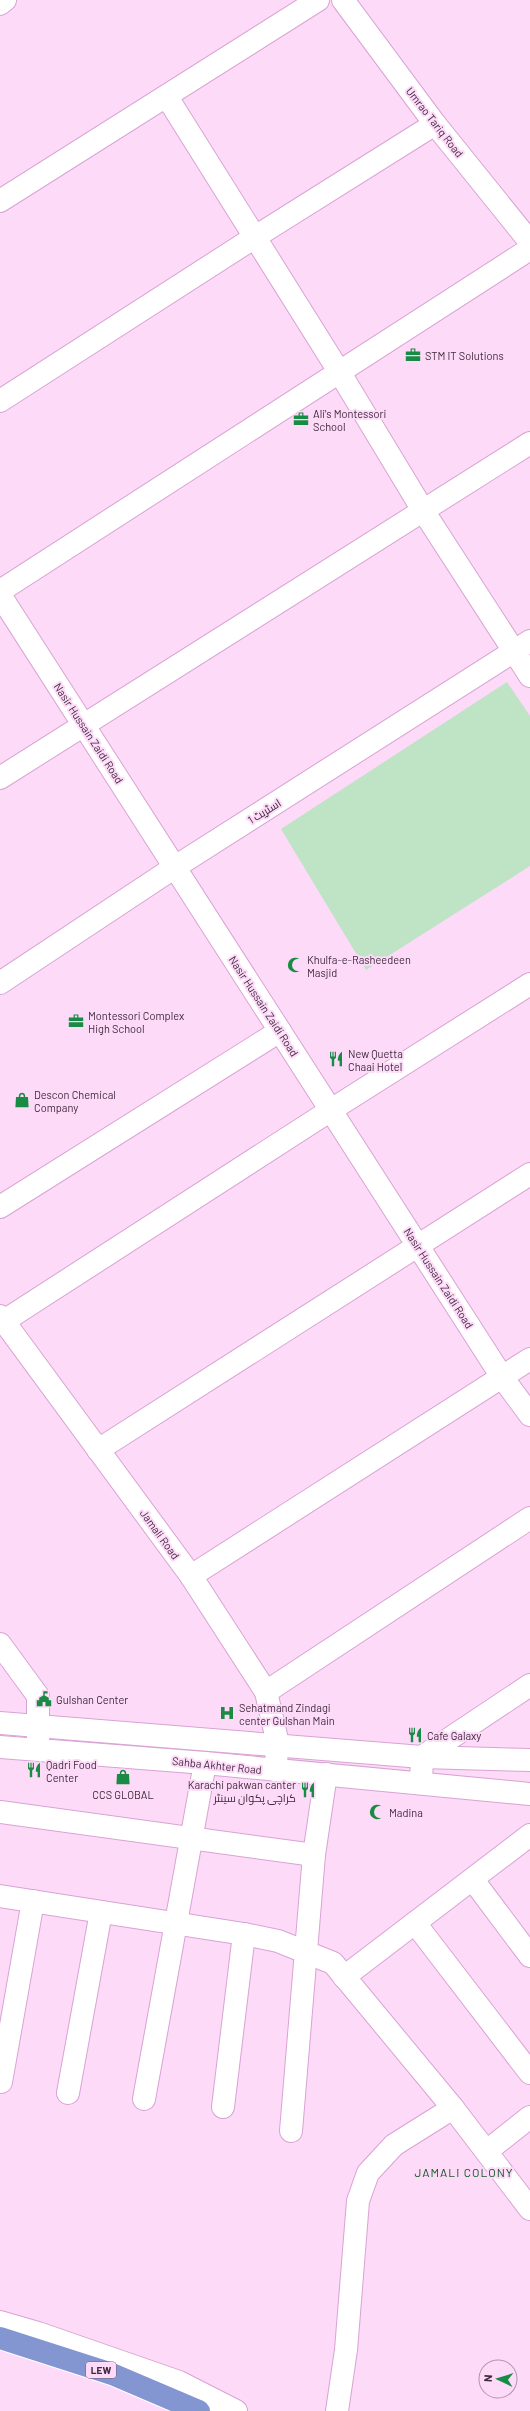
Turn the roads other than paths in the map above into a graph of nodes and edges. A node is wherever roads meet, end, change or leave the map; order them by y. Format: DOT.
graph roads {
  1 [pos="5,0"];
  2 [pos="318,0"];
  3 [pos="343,0"];
  4 [pos="0,4"];
  5 [pos="167,97"];
  6 [pos="435,124"];
  7 [pos="0,200"];
  8 [pos="255,237"];
  9 [pos="530,242"];
  10 [pos="530,249"];
  11 [pos="340,373"];
  12 [pos="0,401"];
  13 [pos="530,443"];
  14 [pos="424,512"];
  15 [pos="0,592"];
  16 [pos="0,595"];
  17 [pos="522,646"];
  18 [pos="530,676"];
  19 [pos="84,726"];
  20 [pos="0,778"];
  21 [pos="175,867"];
  22 [pos="0,983"];
  23 [pos="530,984"];
  24 [pos="280,1031"];
  25 [pos="331,1110"];
  26 [pos="530,1174"];
  27 [pos="0,1207"];
  28 [pos="418,1245"];
  29 [pos="2,1319"];
  30 [pos="530,1359"];
  31 [pos="502,1377"];
  32 [pos="530,1415"];
  33 [pos="98,1450"];
  34 [pos="530,1518"];
  35 [pos="191,1576"];
  36 [pos="0,1644"];
  37 [pos="530,1685"];
  38 [pos="266,1692"];
  39 [pos="0,1722"];
  40 [pos="38,1726"];
  41 [pos="278,1744"];
  42 [pos="0,1747"];
  43 [pos="38,1749"];
  44 [pos="422,1757"];
  45 [pos="530,1760"];
  46 [pos="205,1763"];
  47 [pos="275,1770"];
  48 [pos="326,1774"];
  49 [pos="421,1782"];
  50 [pos="530,1794"];
  51 [pos="0,1812"];
  52 [pos="530,1835"];
  53 [pos="190,1838"];
  54 [pos="314,1855"];
  55 [pos="473,1880"];
  56 [pos="0,1896"];
  57 [pos="33,1901"];
  58 [pos="101,1912"];
  59 [pos="415,1923"];
  60 [pos="176,1924"];
  61 [pos="244,1934"];
  62 [pos="305,1952"];
  63 [pos="530,1956"];
  64 [pos="344,1976"];
  65 [pos="530,2073"];
  66 [pos="1,2082"];
  67 [pos="68,2094"];
  68 [pos="144,2099"];
  69 [pos="223,2107"];
  70 [pos="453,2108"];
  71 [pos="530,2117"];
  72 [pos="291,2131"];
  73 [pos="487,2151"];
  74 [pos="530,2209"];
  75 [pos="0,2322"];
  76 [pos="0,2338"];
  77 [pos="199,2411"];
  78 [pos="236,2411"];
  79 [pos="337,2411"];
  1 -- 4 [label="street"];
  2 -- 5 [label="street"];
  3 -- 6 [label="street, Umrao Tariq Road"];
  5 -- 7 [label="street"];
  5 -- 8 [label="street"];
  6 -- 8 [label="street"];
  6 -- 9 [label="street, Umrao Tariq Road"];
  8 -- 11 [label="street"];
  8 -- 12 [label="street"];
  10 -- 11 [label="street"];
  11 -- 14 [label="street"];
  11 -- 15 [label="street"];
  13 -- 14 [label="street"];
  14 -- 17 [label="street"];
  14 -- 19 [label="street"];
  16 -- 19 [label="street, Nasir Hussain Zaidi Road"];
  17 -- 18 [label="street"];
  17 -- 21 [label="street, اسٹریٹ 1"];
  19 -- 20 [label="street"];
  19 -- 21 [label="street, Nasir Hussain Zaidi Road"];
  21 -- 22 [label="street, اسٹریٹ 1"];
  21 -- 24 [label="street, Nasir Hussain Zaidi Road"];
  23 -- 25 [label="street"];
  24 -- 25 [label="street, Nasir Hussain Zaidi Road"];
  24 -- 27 [label="street"];
  25 -- 28 [label="street, Nasir Hussain Zaidi Road"];
  25 -- 29 [label="street"];
  26 -- 28 [label="street"];
  28 -- 31 [label="street, Nasir Hussain Zaidi Road"];
  28 -- 33 [label="street"];
  29 -- 33 [label="street, Jamali Road"];
  30 -- 31 [label="street"];
  31 -- 32 [label="street, Nasir Hussain Zaidi Road"];
  31 -- 35 [label="street"];
  33 -- 35 [label="street, Jamali Road"];
  34 -- 38 [label="street"];
  35 -- 38 [label="street, Jamali Road"];
  36 -- 40 [label="street"];
  37 -- 44 [label="street"];
  38 -- 41 [label="street, Jamali Road"];
  39 -- 40 [label="street"];
  40 -- 41 [label="street"];
  40 -- 43 [label="street"];
  41 -- 44 [label="street"];
  41 -- 47 [label="street, Jamali Road"];
  42 -- 43 [label="street, Sahba Akhter Road"];
  43 -- 46 [label="street, Sahba Akhter Road"];
  44 -- 45 [label="street"];
  44 -- 49 [label="street"];
  46 -- 47 [label="street, Sahba Akhter Road"];
  46 -- 53 [label="street"];
  47 -- 48 [label="street, Sahba Akhter Road"];
  48 -- 49 [label="street, Sahba Akhter Road"];
  48 -- 54 [label="street"];
  49 -- 50 [label="street, Sahba Akhter Road"];
  51 -- 53 [label="street"];
  52 -- 55 [label="street"];
  53 -- 54 [label="street"];
  53 -- 60 [label="street"];
  54 -- 62 [label="street"];
  55 -- 59 [label="street"];
  55 -- 63 [label="street"];
  56 -- 57 [label="street"];
  57 -- 58 [label="street"];
  57 -- 66 [label="street"];
  58 -- 60 [label="street"];
  58 -- 67 [label="street"];
  59 -- 64 [label="street"];
  59 -- 65 [label="street"];
  60 -- 61 [label="street"];
  60 -- 68 [label="street"];
  61 -- 62 [label="street"];
  61 -- 69 [label="street"];
  62 -- 64 [label="street"];
  62 -- 72 [label="street"];
  64 -- 70 [label="street"];
  70 -- 73 [label="street"];
  70 -- 79 [label="street"];
  71 -- 73 [label="street"];
  73 -- 74 [label="street"];
  75 -- 78 [label="street"];
  76 -- 77 [label="highway, LEW"];
}
